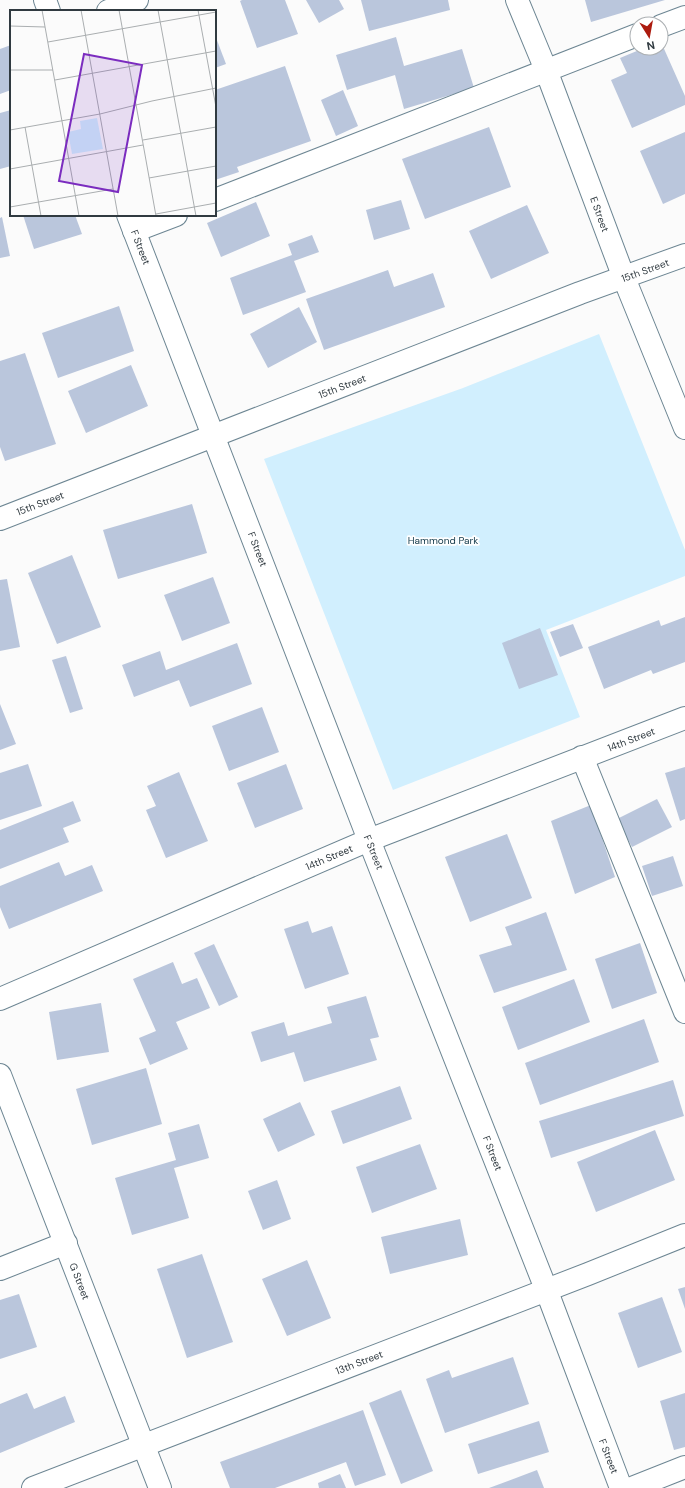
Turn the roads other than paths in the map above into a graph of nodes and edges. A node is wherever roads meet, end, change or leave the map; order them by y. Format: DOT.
graph roads {
  1 [pos="45,0"];
  2 [pos="137,0"];
  3 [pos="517,0"];
  4 [pos="49,10"];
  5 [pos="111,10"];
  6 [pos="685,16"];
  7 [pos="669,23"];
  8 [pos="629,38"];
  9 [pos="546,70"];
  10 [pos="216,200"];
  11 [pos="170,216"];
  12 [pos="131,223"];
  13 [pos="685,255"];
  14 [pos="624,278"];
  15 [pos="685,428"];
  16 [pos="214,436"];
  17 [pos="0,519"];
  18 [pos="685,718"];
  19 [pos="582,757"];
  20 [pos="369,840"];
  21 [pos="0,999"];
  22 [pos="685,1012"];
  23 [pos="0,1075"];
  24 [pos="685,1235"];
  25 [pos="66,1243"];
  26 [pos="0,1269"];
  27 [pos="546,1289"];
  28 [pos="143,1445"];
  29 [pos="685,1467"];
  30 [pos="32,1488"];
  31 [pos="160,1488"];
  32 [pos="621,1488"];
  33 [pos="632,1488"];
  1 -- 4 [label="street"];
  2 -- 5 [label="street"];
  3 -- 9 [label="street, E Street"];
  6 -- 7 [label="street"];
  8 -- 9 [label="street"];
  9 -- 10 [label="street"];
  9 -- 14 [label="street, E Street"];
  11 -- 12 [label="street"];
  12 -- 16 [label="street, F Street"];
  13 -- 14 [label="street, 15th Street"];
  14 -- 15 [label="street, E Street"];
  14 -- 16 [label="street, 15th Street"];
  16 -- 17 [label="street, 15th Street"];
  16 -- 20 [label="street, F Street"];
  18 -- 19 [label="street, 14th Street"];
  19 -- 20 [label="street, 14th Street"];
  19 -- 22 [label="street"];
  20 -- 21 [label="street, 14th Street"];
  20 -- 27 [label="street, F Street"];
  23 -- 25 [label="street, G Street"];
  24 -- 27 [label="street, 13th Street"];
  25 -- 26 [label="street"];
  25 -- 28 [label="street, G Street"];
  27 -- 28 [label="street, 13th Street"];
  27 -- 32 [label="street, F Street"];
  28 -- 30 [label="street, 13th Street"];
  28 -- 31 [label="street, G Street"];
  29 -- 33 [label="street"];
}
